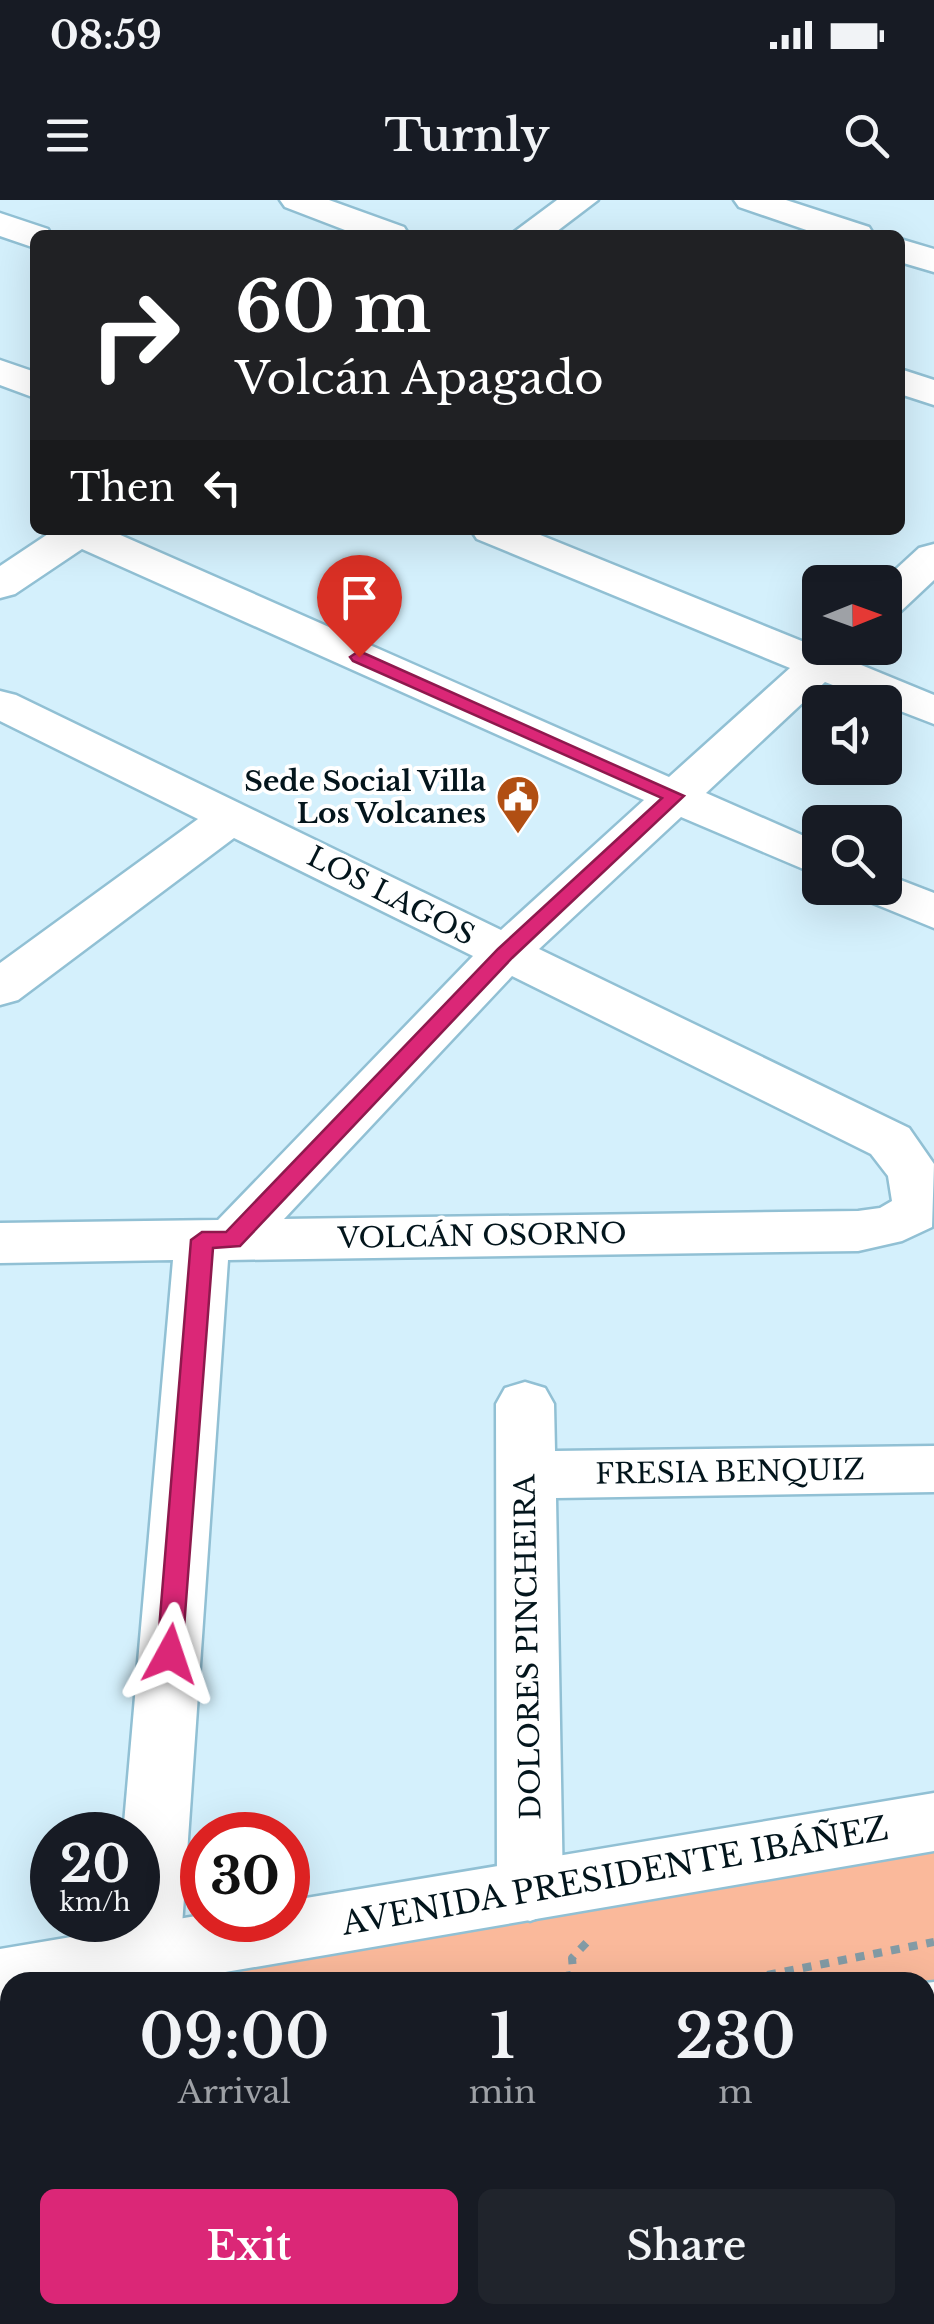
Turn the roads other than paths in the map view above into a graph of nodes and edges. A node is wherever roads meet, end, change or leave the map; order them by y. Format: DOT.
graph roads {
  1 [pos="297,200"];
  2 [pos="580,200"];
  3 [pos="751,200"];
  4 [pos="0,224"];
  5 [pos="378,230"];
  6 [pos="535,230"];
  7 [pos="841,230"];
  8 [pos="30,235"];
  9 [pos="905,252"];
  10 [pos="934,261"];
  11 [pos="0,371"];
  12 [pos="905,383"];
  13 [pos="30,384"];
  14 [pos="934,393"];
  15 [pos="905,529"];
  16 [pos="73,535"];
  17 [pos="90,535"];
  18 [pos="505,535"];
  19 [pos="934,540"];
  20 [pos="934,558"];
  21 [pos="11,565"];
  22 [pos="902,587"];
  23 [pos="802,646"];
  24 [pos="818,665"];
  25 [pos="845,665"];
  26 [pos="934,711"];
  27 [pos="6,713"];
  28 [pos="675,796"];
  29 [pos="233,816"];
  30 [pos="802,853"];
  31 [pos="902,898"];
  32 [pos="934,912"];
  33 [pos="505,953"];
  34 [pos="0,988"];
  35 [pos="931,1182"];
  36 [pos="217,1240"];
  37 [pos="0,1243"];
  38 [pos="525,1404"];
  39 [pos="934,1469"];
  40 [pos="526,1475"];
  41 [pos="934,1822"];
  42 [pos="530,1891"];
  43 [pos="146,1955"];
  44 [pos="47,1972"];
  1 -- 5 [label="street"];
  2 -- 6 [label="street"];
  3 -- 7 [label="street"];
  4 -- 8 [label="street"];
  9 -- 10 [label="street"];
  11 -- 13 [label="street"];
  12 -- 14 [label="street"];
  15 -- 19 [label="street"];
  16 -- 21 [label="street"];
  17 -- 28 [label="street"];
  18 -- 23 [label="street"];
  20 -- 22 [label="street"];
  24 -- 28 [label="street"];
  25 -- 26 [label="street"];
  27 -- 29 [label="street, LOS LAGOS"];
  28 -- 30 [label="street"];
  28 -- 33 [label="street"];
  29 -- 33 [label="street, LOS LAGOS"];
  29 -- 34 [label="street"];
  31 -- 32 [label="street"];
  33 -- 35 [label="street, LOS LAGOS"];
  33 -- 36 [label="street"];
  35 -- 36 [label="street, VOLCÁN OSORNO"];
  36 -- 37 [label="street, VOLCÁN OSORNO"];
  36 -- 43 [label="street"];
  38 -- 40 [label="street, DOLORES PINCHEIRA"];
  39 -- 40 [label="street, FRESIA BENQUIZ"];
  40 -- 42 [label="street, DOLORES PINCHEIRA"];
  41 -- 42 [label="street, AVENIDA PRESIDENTE IBÁÑEZ"];
  42 -- 43 [label="street, AVENIDA PRESIDENTE IBÁÑEZ"];
  43 -- 44 [label="street, AVENIDA PRESIDENTE IBÁÑEZ"];
}
